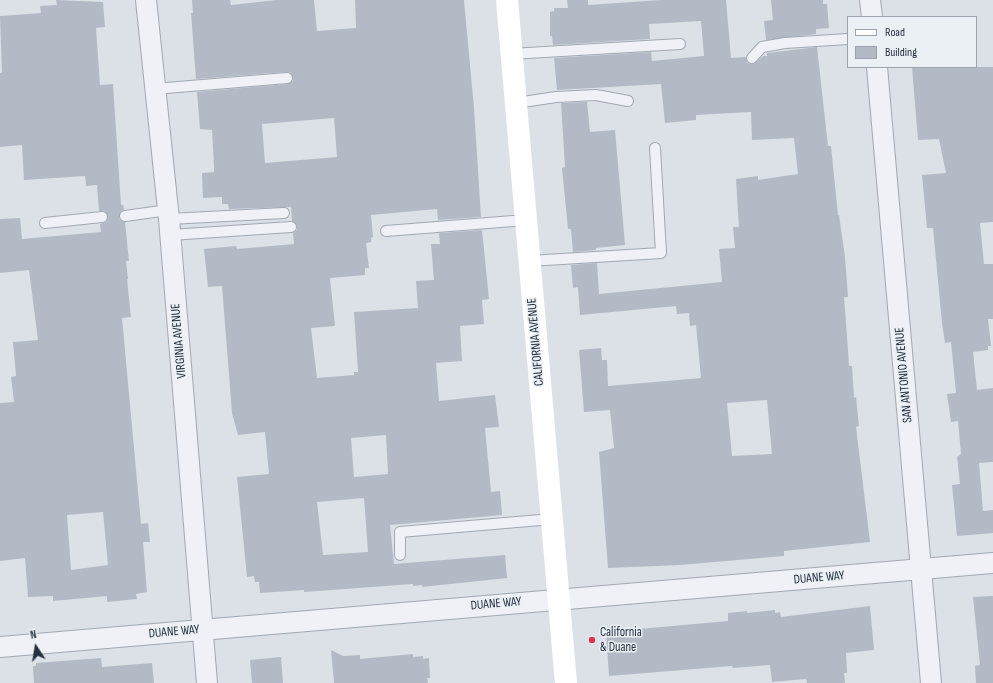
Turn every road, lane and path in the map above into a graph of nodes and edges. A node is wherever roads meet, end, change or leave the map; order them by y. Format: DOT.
graph roads {
  1 [pos="146,0"];
  2 [pos="507,0"];
  3 [pos="870,0"];
  4 [pos="872,16"];
  5 [pos="847,39"];
  6 [pos="680,44"];
  7 [pos="511,54"];
  8 [pos="752,58"];
  9 [pos="877,68"];
  10 [pos="287,78"];
  11 [pos="154,89"];
  12 [pos="628,102"];
  13 [pos="516,103"];
  14 [pos="655,148"];
  15 [pos="284,213"];
  16 [pos="102,216"];
  17 [pos="125,216"];
  18 [pos="526,220"];
  19 [pos="169,222"];
  20 [pos="45,223"];
  21 [pos="291,227"];
  22 [pos="386,231"];
  23 [pos="529,261"];
  24 [pos="552,519"];
  25 [pos="400,555"];
  26 [pos="993,563"];
  27 [pos="921,570"];
  28 [pos="559,599"];
  29 [pos="203,630"];
  30 [pos="0,647"];
  31 [pos="207,683"];
  32 [pos="566,683"];
  33 [pos="931,683"];
  1 -- 11 [label="street, VIRGINIA AVENUE"];
  2 -- 7 [label="main road, CALIFORNIA AVENUE"];
  3 -- 4 [label="street"];
  5 -- 8 [label="lane"];
  6 -- 7 [label="lane"];
  7 -- 13 [label="main road, CALIFORNIA AVENUE"];
  9 -- 27 [label="street, SAN ANTONIO AVENUE"];
  10 -- 11 [label="lane"];
  11 -- 19 [label="street, VIRGINIA AVENUE"];
  12 -- 13 [label="lane"];
  13 -- 18 [label="main road, CALIFORNIA AVENUE"];
  14 -- 23 [label="lane"];
  15 -- 19 [label="lane"];
  16 -- 20 [label="lane"];
  17 -- 19 [label="lane"];
  18 -- 22 [label="lane"];
  18 -- 23 [label="main road, CALIFORNIA AVENUE"];
  19 -- 21 [label="lane"];
  19 -- 29 [label="street, VIRGINIA AVENUE"];
  23 -- 24 [label="main road, CALIFORNIA AVENUE"];
  24 -- 25 [label="lane"];
  24 -- 28 [label="main road, CALIFORNIA AVENUE"];
  26 -- 27 [label="street, DUANE WAY"];
  27 -- 28 [label="street, DUANE WAY"];
  27 -- 33 [label="street, SAN ANTONIO AVENUE"];
  28 -- 29 [label="street, DUANE WAY"];
  28 -- 32 [label="main road, CALIFORNIA AVENUE"];
  29 -- 30 [label="street, DUANE WAY"];
  29 -- 31 [label="street, VIRGINIA AVENUE"];
}
